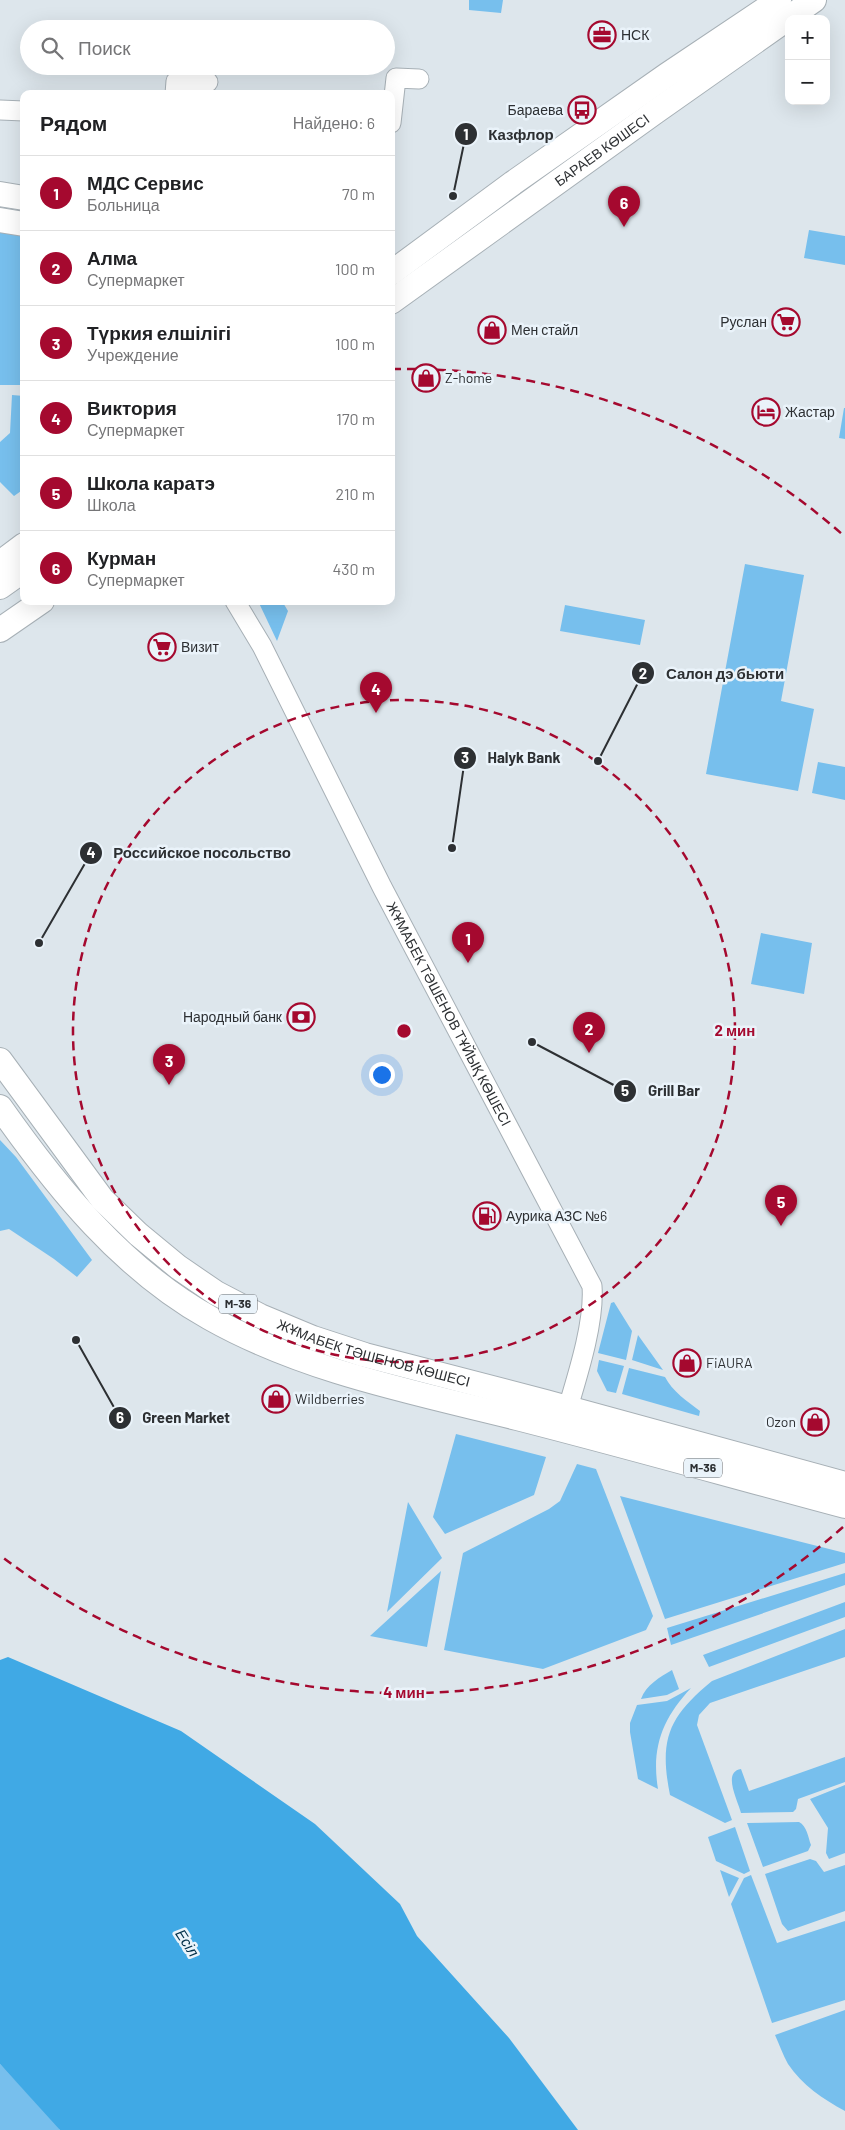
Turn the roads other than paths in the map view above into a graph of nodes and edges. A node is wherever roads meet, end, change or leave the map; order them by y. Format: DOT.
graph roads {
  1 [pos="814,0"];
  2 [pos="775,7"];
  3 [pos="419,79"];
  4 [pos="208,82"];
  5 [pos="175,90"];
  6 [pos="395,90"];
  7 [pos="0,110"];
  8 [pos="20,111"];
  9 [pos="0,194"];
  10 [pos="20,197"];
  11 [pos="0,208"];
  12 [pos="20,211"];
  13 [pos="467,217"];
  14 [pos="0,220"];
  15 [pos="20,223"];
  16 [pos="480,237"];
  17 [pos="395,270"];
  18 [pos="395,300"];
  19 [pos="17,569"];
  20 [pos="0,587"];
  21 [pos="36,605"];
  22 [pos="239,605"];
  23 [pos="0,630"];
  24 [pos="0,1060"];
  25 [pos="0,1107"];
  26 [pos="0,1128"];
  27 [pos="115,1247"];
  28 [pos="564,1419"];
  29 [pos="845,1484"];
  30 [pos="845,1506"];
  1 -- 2 [label="main road, БАРАЕВ КӨШЕСІ"];
  2 -- 13 [label="main road, БАРАЕВ КӨШЕСІ"];
  2 -- 16 [label="main road, БАРАЕВ КӨШЕСІ"];
  3 -- 6 [label="street"];
  4 -- 5 [label="street"];
  7 -- 8 [label="street"];
  9 -- 10 [label="main road"];
  11 -- 12 [label="main road"];
  13 -- 16 [label="main road"];
  13 -- 17 [label="main road, БАРАЕВ КӨШЕСІ"];
  14 -- 15 [label="main road"];
  16 -- 18 [label="main road, БАРАЕВ КӨШЕСІ"];
  19 -- 20 [label="main road"];
  21 -- 23 [label="main road"];
  22 -- 28 [label="street, ЖҰМАБЕК ТӘШЕНОВ ТҰЙЫҚ КӨШЕСІ"];
  24 -- 28 [label="main road, ЖҰМАБЕК ТӘШЕНОВ КӨШЕСІ / M-36"];
  25 -- 27 [label="main road, ЖҰМАБЕК ТӘШЕНОВ КӨШЕСІ / M-36"];
  26 -- 27 [label="main road"];
  27 -- 28 [label="main road, ЖҰМАБЕК ТӘШЕНОВ КӨШЕСІ / M-36"];
  28 -- 29 [label="main road, ЖҰМАБЕК ТӘШЕНОВ КӨШЕСІ / M-36"];
  28 -- 30 [label="main road, ЖҰМАБЕК ТӘШЕНОВ КӨШЕСІ / M-36"];
}
